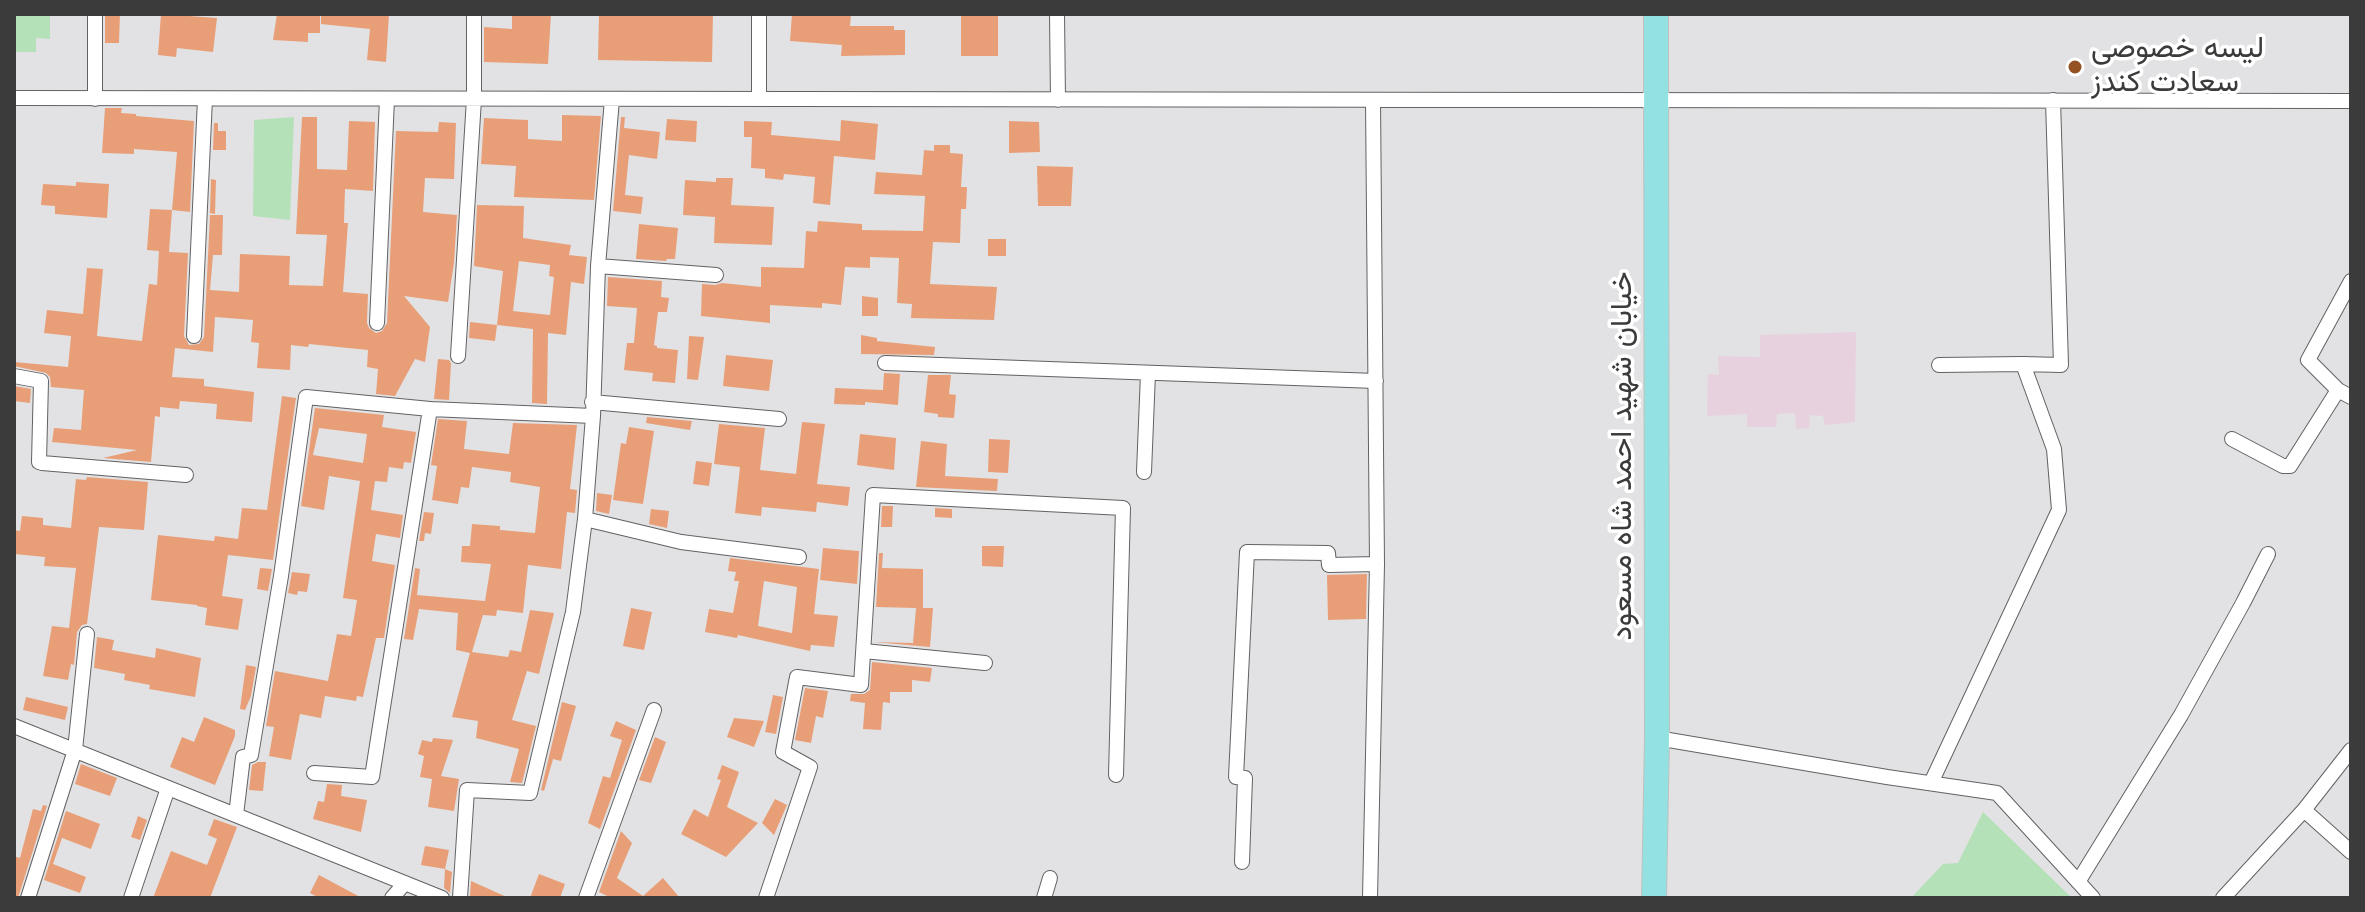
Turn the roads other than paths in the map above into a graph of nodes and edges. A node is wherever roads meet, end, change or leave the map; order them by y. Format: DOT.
graph roads {
  1 [pos="95,14"];
  2 [pos="474,14"];
  3 [pos="759,14"];
  4 [pos="1057,14"];
  5 [pos="1656,14"];
  6 [pos="14,98"];
  7 [pos="95,99"];
  8 [pos="205,99"];
  9 [pos="387,99"];
  10 [pos="474,99"];
  11 [pos="612,99"];
  12 [pos="759,99"];
  13 [pos="1058,100"];
  14 [pos="1373,100"];
  15 [pos="1655,100"];
  16 [pos="2053,100"];
  17 [pos="2351,101"];
  18 [pos="598,266"];
  19 [pos="716,275"];
  20 [pos="2351,281"];
  21 [pos="377,323"];
  22 [pos="194,336"];
  23 [pos="458,356"];
  24 [pos="885,363"];
  25 [pos="2023,364"];
  26 [pos="1939,365"];
  27 [pos="1148,373"];
  28 [pos="14,376"];
  29 [pos="1376,381"];
  30 [pos="2344,394"];
  31 [pos="430,409"];
  32 [pos="592,409"];
  33 [pos="779,419"];
  34 [pos="2232,439"];
  35 [pos="1144,472"];
  36 [pos="186,475"];
  37 [pos="585,519"];
  38 [pos="2268,554"];
  39 [pos="799,557"];
  40 [pos="1377,564"];
  41 [pos="87,634"];
  42 [pos="864,651"];
  43 [pos="985,663"];
  44 [pos="654,710"];
  45 [pos="14,726"];
  46 [pos="1657,738"];
  47 [pos="75,750"];
  48 [pos="2351,750"];
  49 [pos="314,773"];
  50 [pos="1116,775"];
  51 [pos="1931,783"];
  52 [pos="168,788"];
  53 [pos="2304,810"];
  54 [pos="236,815"];
  55 [pos="2351,852"];
  56 [pos="1242,862"];
  57 [pos="1050,878"];
  58 [pos="2078,882"];
  59 [pos="405,883"];
  60 [pos="28,898"];
  61 [pos="131,898"];
  62 [pos="392,898"];
  63 [pos="442,898"];
  64 [pos="460,898"];
  65 [pos="586,898"];
  66 [pos="766,898"];
  67 [pos="1044,898"];
  68 [pos="1370,898"];
  69 [pos="1654,898"];
  70 [pos="2093,898"];
  71 [pos="2223,898"];
  1 -- 7 [label="street"];
  2 -- 10 [label="street"];
  3 -- 12 [label="street"];
  4 -- 13 [label="street"];
  5 -- 15 [label="main road, خیابان شهید احمد شاه مسعود"];
  6 -- 7 [label="street"];
  7 -- 8 [label="street"];
  8 -- 9 [label="street"];
  8 -- 22 [label="street"];
  9 -- 10 [label="street"];
  9 -- 21 [label="street"];
  10 -- 11 [label="street"];
  10 -- 23 [label="street"];
  11 -- 12 [label="street"];
  11 -- 18 [label="street"];
  12 -- 13 [label="street"];
  13 -- 14 [label="street"];
  14 -- 15 [label="street"];
  14 -- 29 [label="street"];
  15 -- 16 [label="street"];
  15 -- 46 [label="main road, خیابان شهید احمد شاه مسعود"];
  16 -- 17 [label="street"];
  16 -- 25 [label="street"];
  18 -- 19 [label="street"];
  18 -- 32 [label="street"];
  20 -- 30 [label="street"];
  24 -- 27 [label="street"];
  25 -- 26 [label="street"];
  25 -- 51 [label="street"];
  27 -- 29 [label="street"];
  27 -- 35 [label="street"];
  28 -- 36 [label="street"];
  29 -- 40 [label="street"];
  30 -- 34 [label="street"];
  31 -- 32 [label="street"];
  31 -- 49 [label="street"];
  31 -- 54 [label="street"];
  32 -- 33 [label="street"];
  32 -- 37 [label="street"];
  37 -- 39 [label="street"];
  37 -- 64 [label="street"];
  38 -- 58 [label="street"];
  40 -- 56 [label="street"];
  40 -- 68 [label="street"];
  41 -- 47 [label="street"];
  42 -- 43 [label="street"];
  42 -- 50 [label="street"];
  42 -- 66 [label="street"];
  44 -- 65 [label="street"];
  45 -- 47 [label="street"];
  46 -- 51 [label="street"];
  46 -- 69 [label="main road, خیابان شهید احمد شاه مسعود"];
  47 -- 52 [label="street"];
  47 -- 60 [label="street"];
  48 -- 53 [label="street"];
  51 -- 58 [label="street"];
  52 -- 54 [label="street"];
  52 -- 61 [label="street"];
  53 -- 55 [label="street"];
  53 -- 71 [label="street"];
  54 -- 59 [label="street"];
  57 -- 67 [label="street"];
  58 -- 70 [label="street"];
  59 -- 62 [label="street"];
  59 -- 63 [label="street"];
}
